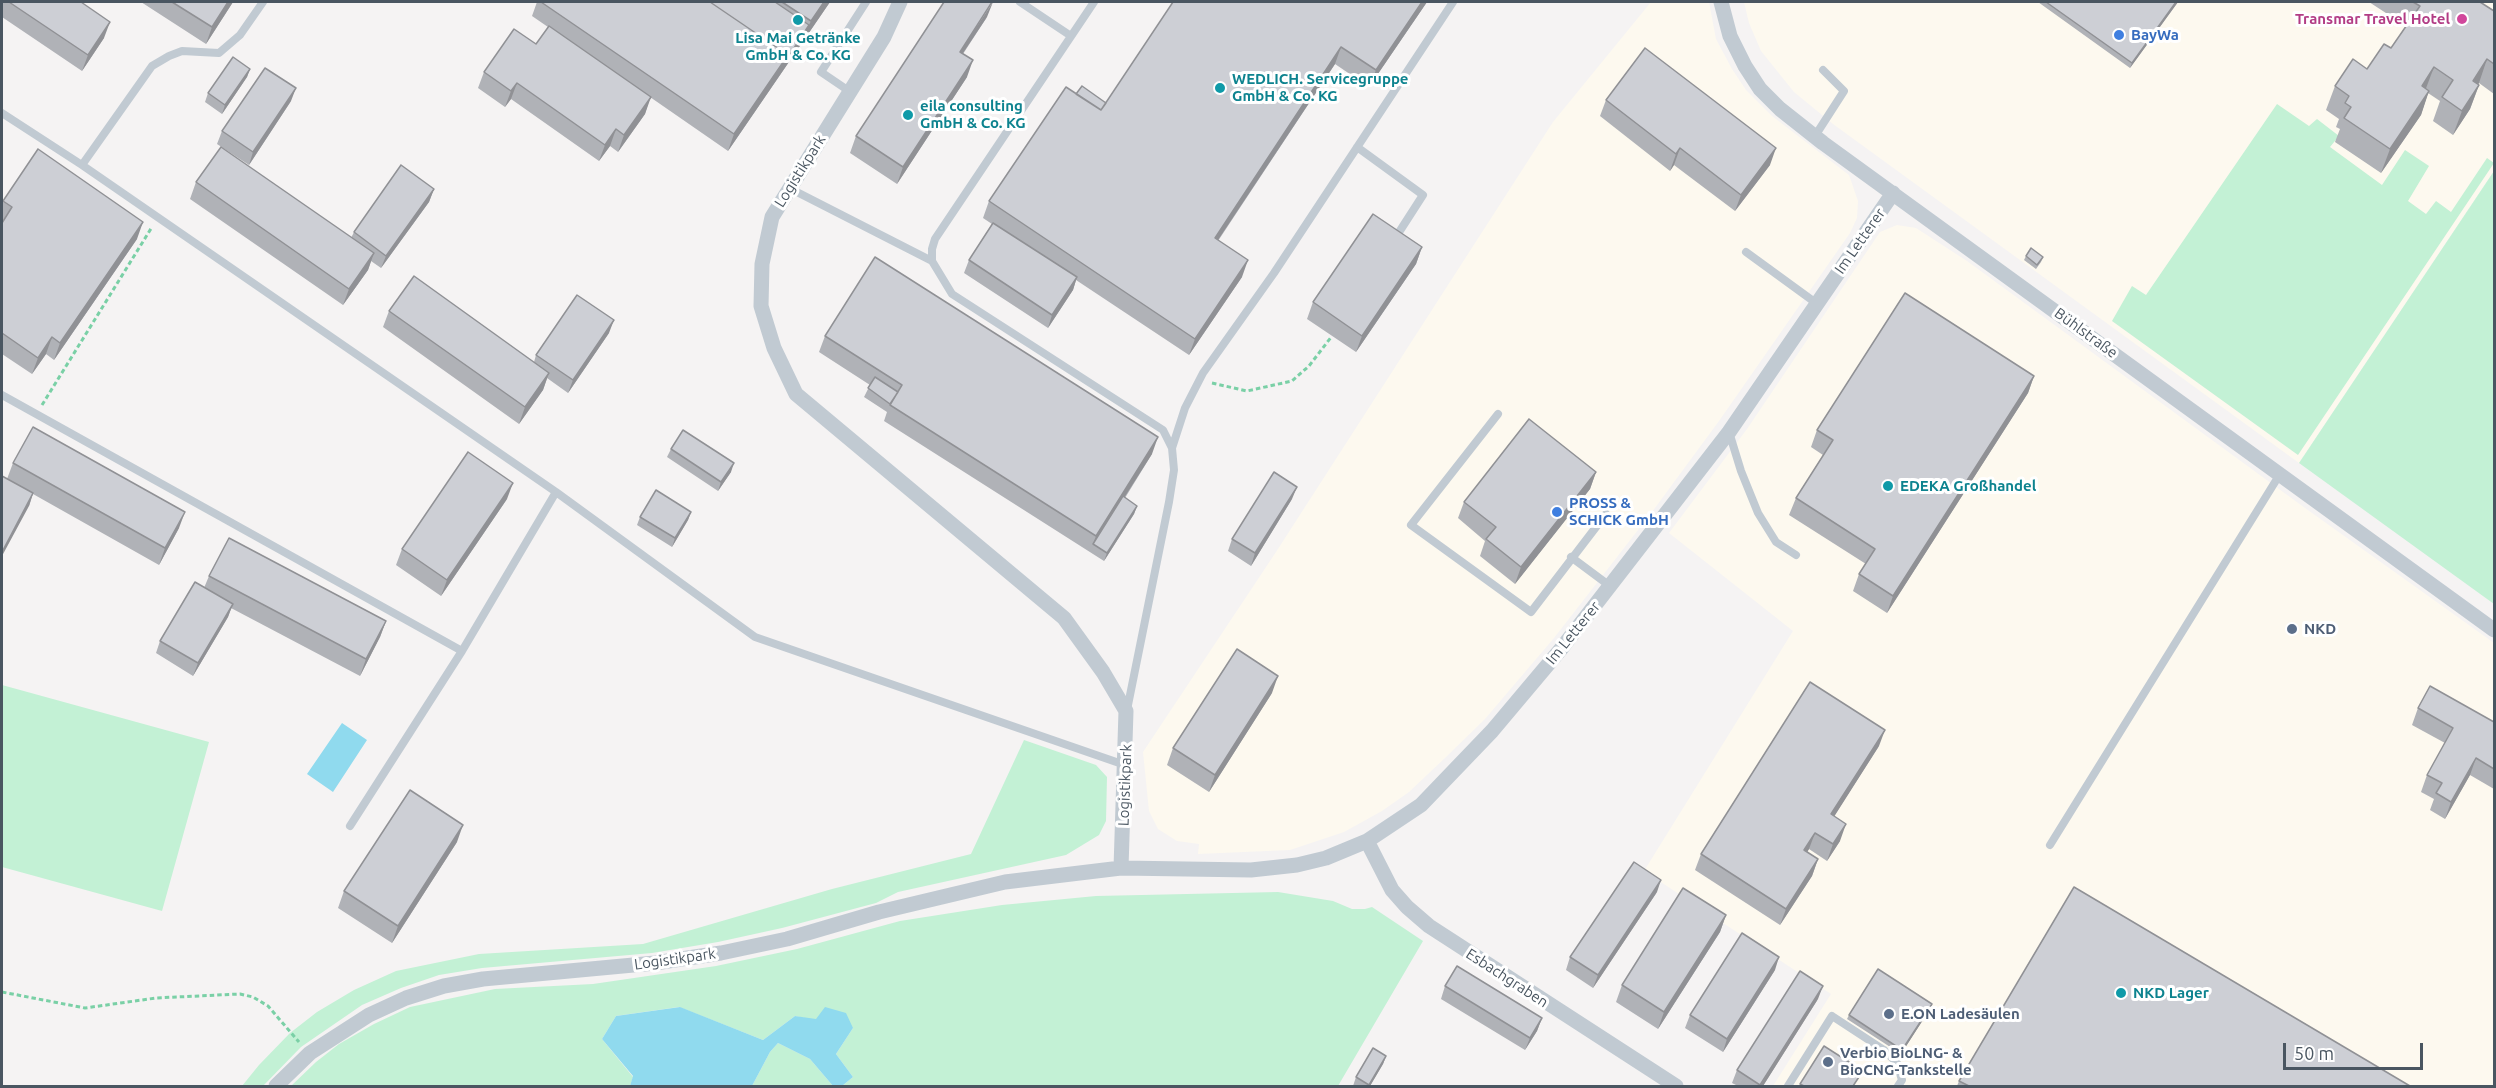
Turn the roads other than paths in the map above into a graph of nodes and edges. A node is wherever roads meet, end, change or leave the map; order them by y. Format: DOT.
graph roads {
  1 [pos="263,2"];
  2 [pos="866,2"];
  3 [pos="900,2"];
  4 [pos="1020,2"];
  5 [pos="1094,2"];
  6 [pos="1453,2"];
  7 [pos="1721,2"];
  8 [pos="1071,36"];
  9 [pos="1823,70"];
  10 [pos="849,91"];
  11 [pos="2,116"];
  12 [pos="1815,136"];
  13 [pos="1357,147"];
  14 [pos="82,165"];
  15 [pos="789,188"];
  16 [pos="1893,193"];
  17 [pos="1390,246"];
  18 [pos="1746,252"];
  19 [pos="932,261"];
  20 [pos="1816,303"];
  21 [pos="2,395"];
  22 [pos="1498,414"];
  23 [pos="1729,432"];
  24 [pos="1172,448"];
  25 [pos="2280,473"];
  26 [pos="556,492"];
  27 [pos="1606,514"];
  28 [pos="1796,555"];
  29 [pos="1571,557"];
  30 [pos="1610,586"];
  31 [pos="2494,630"];
  32 [pos="462,651"];
  33 [pos="1126,711"];
  34 [pos="1126,766"];
  35 [pos="350,826"];
  36 [pos="1367,841"];
  37 [pos="2050,845"];
  38 [pos="1121,868"];
  39 [pos="1884,1050"];
  40 [pos="1833,1078"];
  41 [pos="276,1086"];
  42 [pos="1676,1086"];
  43 [pos="1788,1086"];
  44 [pos="1898,1086"];
  1 -- 14 [label="lane"];
  2 -- 10 [label="lane"];
  3 -- 10 [label="street, Logistikpark"];
  4 -- 8 [label="lane"];
  5 -- 8 [label="lane"];
  6 -- 13 [label="lane"];
  7 -- 12 [label="street, Bühlstraße"];
  8 -- 19 [label="lane"];
  9 -- 12 [label="lane"];
  10 -- 15 [label="street, Logistikpark"];
  11 -- 14 [label="lane"];
  12 -- 16 [label="street, Bühlstraße"];
  13 -- 17 [label="lane"];
  13 -- 24 [label="lane"];
  14 -- 26 [label="lane"];
  15 -- 19 [label="lane"];
  15 -- 33 [label="street, Logistikpark"];
  16 -- 20 [label="street, Im Letterer"];
  16 -- 25 [label="street, Bühlstraße"];
  18 -- 20 [label="lane"];
  19 -- 24 [label="lane"];
  20 -- 23 [label="street, Im Letterer"];
  21 -- 32 [label="lane"];
  22 -- 29 [label="lane"];
  23 -- 28 [label="lane"];
  23 -- 30 [label="street, Im Letterer"];
  24 -- 33 [label="lane"];
  25 -- 31 [label="street, Bühlstraße"];
  25 -- 37 [label="lane"];
  26 -- 32 [label="lane"];
  26 -- 34 [label="lane"];
  27 -- 29 [label="lane"];
  29 -- 30 [label="lane"];
  30 -- 36 [label="street, Im Letterer"];
  32 -- 35 [label="lane"];
  33 -- 34 [label="street, Logistikpark"];
  34 -- 38 [label="street, Logistikpark"];
  36 -- 38 [label="street, Im Letterer"];
  36 -- 42 [label="street, Esbachgraben"];
  38 -- 41 [label="street, Logistikpark"];
  39 -- 40 [label="lane"];
  39 -- 43 [label="lane"];
  39 -- 44 [label="lane"];
}
